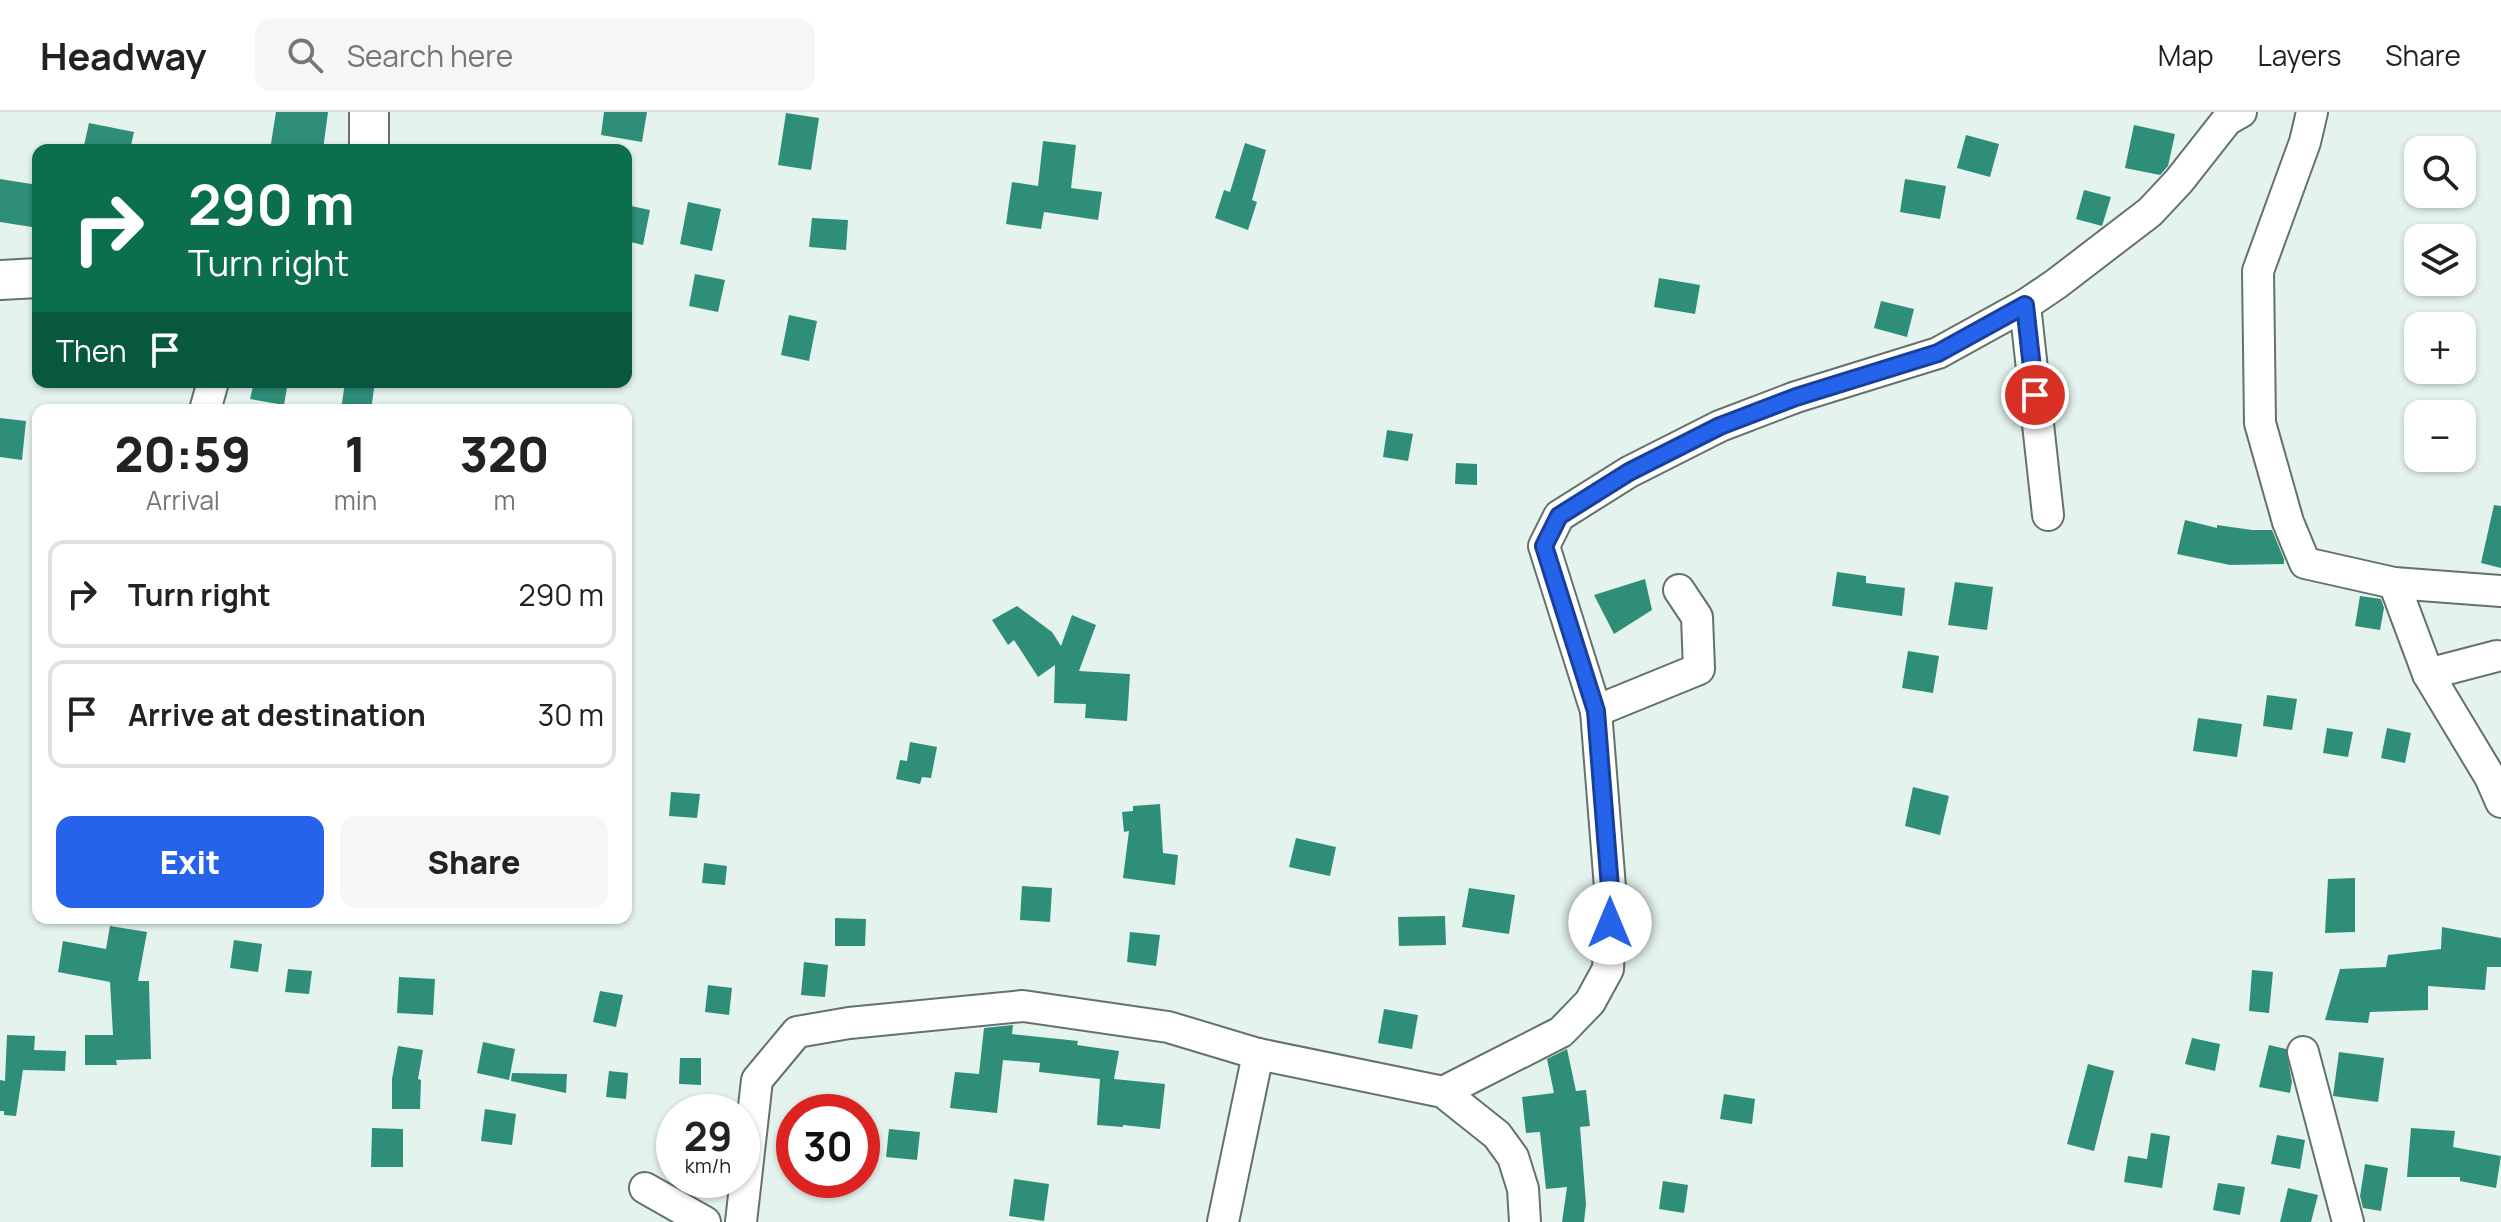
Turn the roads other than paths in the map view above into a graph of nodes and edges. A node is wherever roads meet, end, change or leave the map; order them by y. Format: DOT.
graph roads {
  1 [pos="369,112"];
  2 [pos="2241,112"];
  3 [pos="2312,112"];
  4 [pos="370,144"];
  5 [pos="32,278"];
  6 [pos="0,280"];
  7 [pos="2025,305"];
  8 [pos="2048,515"];
  9 [pos="2394,583"];
  10 [pos="1679,590"];
  11 [pos="2501,591"];
  12 [pos="2497,656"];
  13 [pos="2428,674"];
  14 [pos="1596,711"];
  15 [pos="2501,802"];
  16 [pos="2303,1052"];
  17 [pos="1258,1054"];
  18 [pos="1443,1092"];
  19 [pos="645,1188"];
  20 [pos="705,1222"];
  21 [pos="741,1222"];
  22 [pos="1223,1222"];
  23 [pos="1525,1222"];
  24 [pos="2348,1222"];
  1 -- 4 [label="main road"];
  2 -- 7 [label="street"];
  3 -- 9 [label="street"];
  5 -- 6 [label="main road"];
  7 -- 8 [label="street"];
  7 -- 14 [label="street"];
  9 -- 11 [label="street"];
  9 -- 13 [label="street"];
  10 -- 14 [label="street"];
  12 -- 13 [label="street"];
  13 -- 15 [label="street"];
  14 -- 18 [label="street"];
  16 -- 24 [label="street"];
  17 -- 18 [label="street"];
  17 -- 21 [label="street"];
  17 -- 22 [label="street"];
  18 -- 23 [label="street"];
  19 -- 20 [label="street"];
}
